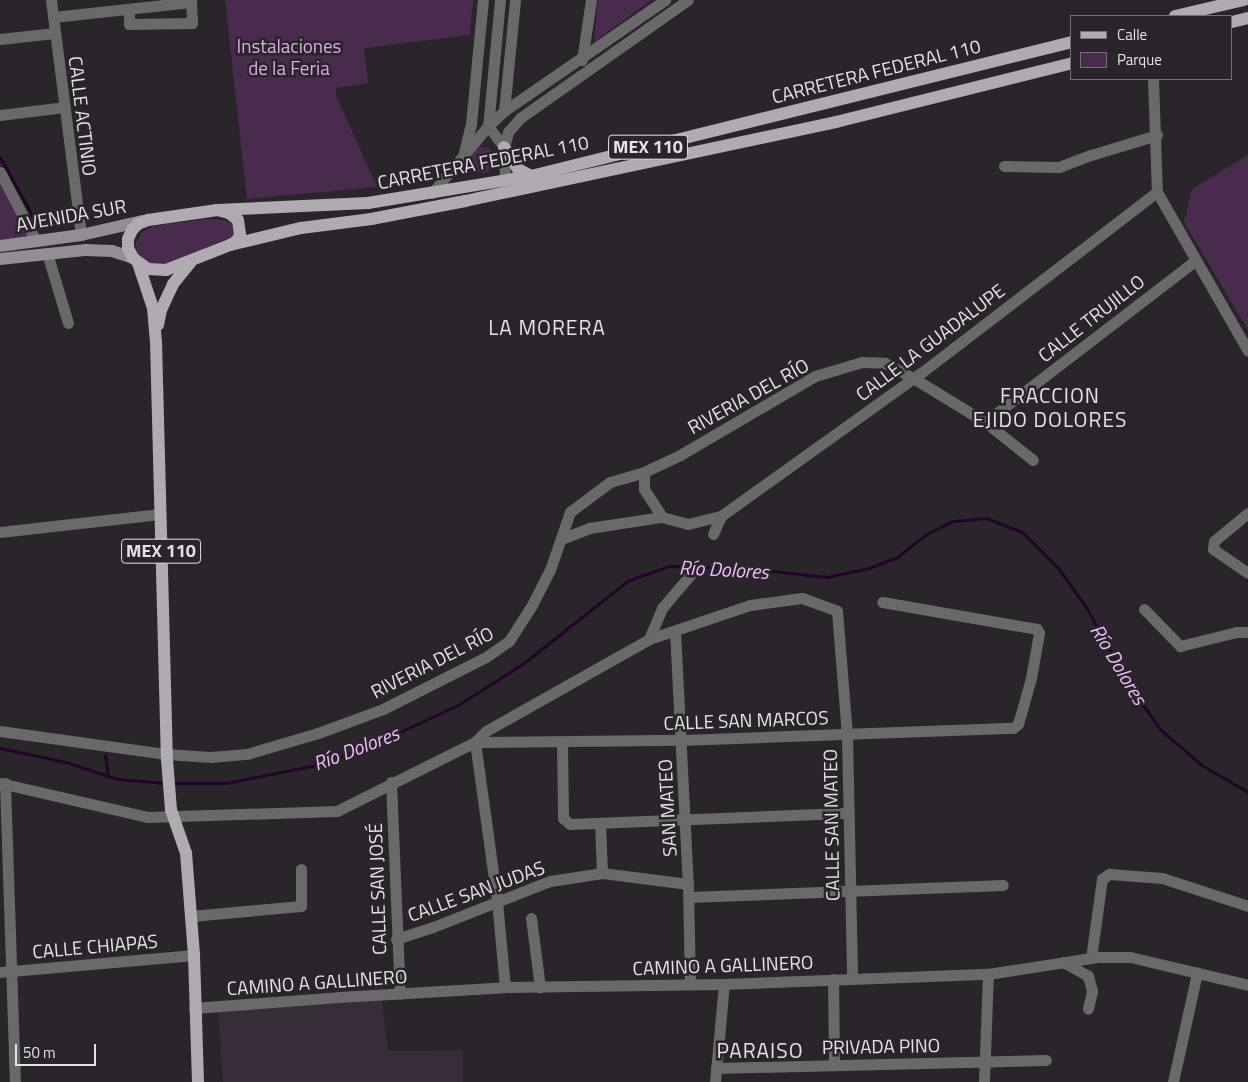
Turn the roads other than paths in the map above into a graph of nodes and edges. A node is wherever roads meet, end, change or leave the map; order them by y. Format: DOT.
graph roads {
  1 [pos="51,0"];
  2 [pos="483,0"];
  3 [pos="500,0"];
  4 [pos="515,0"];
  5 [pos="591,0"];
  6 [pos="665,0"];
  7 [pos="688,0"];
  8 [pos="1244,0"];
  9 [pos="129,9"];
  10 [pos="1179,15"];
  11 [pos="53,17"];
  12 [pos="1248,18"];
  13 [pos="1233,22"];
  14 [pos="55,33"];
  15 [pos="0,39"];
  16 [pos="1070,42"];
  17 [pos="582,57"];
  18 [pos="1070,64"];
  19 [pos="583,74"];
  20 [pos="1153,80"];
  21 [pos="64,107"];
  22 [pos="504,111"];
  23 [pos="0,114"];
  24 [pos="488,126"];
  25 [pos="1157,135"];
  26 [pos="504,148"];
  27 [pos="464,155"];
  28 [pos="1004,166"];
  29 [pos="0,172"];
  30 [pos="532,176"];
  31 [pos="504,180"];
  32 [pos="1157,192"];
  33 [pos="432,193"];
  34 [pos="217,210"];
  35 [pos="148,220"];
  36 [pos="370,220"];
  37 [pos="80,235"];
  38 [pos="59,238"];
  39 [pos="36,241"];
  40 [pos="0,246"];
  41 [pos="230,246"];
  42 [pos="61,252"];
  43 [pos="47,253"];
  44 [pos="0,259"];
  45 [pos="135,260"];
  46 [pos="1194,260"];
  47 [pos="192,261"];
  48 [pos="68,323"];
  49 [pos="156,342"];
  50 [pos="1248,351"];
  51 [pos="913,378"];
  52 [pos="985,422"];
  53 [pos="1033,460"];
  54 [pos="644,472"];
  55 [pos="1248,513"];
  56 [pos="160,514"];
  57 [pos="720,516"];
  58 [pos="662,517"];
  59 [pos="0,532"];
  60 [pos="713,534"];
  61 [pos="561,538"];
  62 [pos="1248,572"];
  63 [pos="691,574"];
  64 [pos="882,602"];
  65 [pos="1144,609"];
  66 [pos="675,630"];
  67 [pos="1248,632"];
  68 [pos="649,639"];
  69 [pos="0,731"];
  70 [pos="847,734"];
  71 [pos="681,740"];
  72 [pos="474,742"];
  73 [pos="562,742"];
  74 [pos="166,756"];
  75 [pos="391,782"];
  76 [pos="2,784"];
  77 [pos="172,813"];
  78 [pos="849,813"];
  79 [pos="686,820"];
  80 [pos="600,823"];
  81 [pos="301,869"];
  82 [pos="602,874"];
  83 [pos="688,884"];
  84 [pos="1003,885"];
  85 [pos="850,891"];
  86 [pos="689,897"];
  87 [pos="497,901"];
  88 [pos="1248,906"];
  89 [pos="191,916"];
  90 [pos="531,918"];
  91 [pos="396,939"];
  92 [pos="194,955"];
  93 [pos="1091,958"];
  94 [pos="1063,962"];
  95 [pos="6,971"];
  96 [pos="1197,973"];
  97 [pos="988,974"];
  98 [pos="852,979"];
  99 [pos="833,980"];
  100 [pos="690,984"];
  101 [pos="724,984"];
  102 [pos="1248,985"];
  103 [pos="505,987"];
  104 [pos="540,987"];
  105 [pos="400,994"];
  106 [pos="194,1008"];
  107 [pos="1088,1010"];
  108 [pos="1046,1060"];
  109 [pos="986,1062"];
  110 [pos="834,1065"];
  111 [pos="716,1068"];
  112 [pos="15,1082"];
  113 [pos="198,1082"];
  114 [pos="715,1082"];
  115 [pos="984,1082"];
  116 [pos="1173,1082"];
  1 -- 11 [label="street, CALLE ACTINIO"];
  2 -- 27 [label="street"];
  3 -- 24 [label="street"];
  4 -- 22 [label="street"];
  5 -- 17 [label="street"];
  6 -- 17 [label="street"];
  7 -- 19 [label="street"];
  8 -- 10 [label="main road"];
  9 -- 9 [label="street"];
  9 -- 11 [label="street"];
  11 -- 14 [label="street, CALLE ACTINIO"];
  12 -- 13 [label="main road"];
  14 -- 15 [label="street"];
  14 -- 21 [label="street, CALLE ACTINIO"];
  16 -- 30 [label="main road, CARRETERA FEDERAL 110 / MEX 110"];
  17 -- 19 [label="street"];
  17 -- 22 [label="street"];
  18 -- 36 [label="main road, CARRETERA FEDERAL 110 / MEX 110"];
  19 -- 26 [label="street"];
  20 -- 25 [label="street"];
  21 -- 23 [label="street"];
  21 -- 37 [label="street, CALLE ACTINIO"];
  22 -- 24 [label="street"];
  24 -- 26 [label="street"];
  24 -- 27 [label="street"];
  25 -- 28 [label="street"];
  25 -- 32 [label="street"];
  26 -- 30 [label="main road"];
  26 -- 31 [label="street"];
  27 -- 33 [label="street"];
  29 -- 39 [label="street"];
  30 -- 31 [label="main road, CARRETERA FEDERAL 110 / MEX 110"];
  31 -- 33 [label="main road, CARRETERA FEDERAL 110 / MEX 110"];
  31 -- 36 [label="main road"];
  32 -- 46 [label="street"];
  32 -- 51 [label="street, CALLE LA GUADALUPE"];
  33 -- 34 [label="main road, CARRETERA FEDERAL 110 / MEX 110"];
  34 -- 35 [label="main road, MEX 110"];
  34 -- 41 [label="main road"];
  35 -- 37 [label="main road, AVENIDA SUR"];
  35 -- 45 [label="main road, MEX 110"];
  36 -- 41 [label="main road, CARRETERA FEDERAL 110 / MEX 110"];
  37 -- 38 [label="main road, AVENIDA SUR"];
  38 -- 39 [label="main road, AVENIDA SUR"];
  38 -- 42 [label="main road"];
  39 -- 40 [label="main road, AVENIDA SUR"];
  41 -- 47 [label="main road, MEX 110"];
  42 -- 43 [label="main road, AVENIDA SUR"];
  42 -- 45 [label="main road, AVENIDA SUR"];
  43 -- 44 [label="main road, AVENIDA SUR"];
  43 -- 48 [label="street"];
  45 -- 47 [label="main road, MEX 110"];
  45 -- 49 [label="main road, MEX 110"];
  46 -- 50 [label="street"];
  46 -- 52 [label="street, CALLE TRUJILLO"];
  47 -- 49 [label="main road, MEX 110"];
  49 -- 56 [label="main road, MEX 110"];
  51 -- 52 [label="street, RIVERIA DEL RÍO"];
  51 -- 54 [label="street, RIVERIA DEL RÍO"];
  51 -- 57 [label="street, CALLE LA GUADALUPE"];
  52 -- 53 [label="street, RIVERIA DEL RÍO"];
  54 -- 58 [label="street"];
  54 -- 61 [label="street, RIVERIA DEL RÍO"];
  55 -- 62 [label="street"];
  56 -- 59 [label="street"];
  56 -- 74 [label="main road, MEX 110"];
  57 -- 58 [label="street"];
  57 -- 60 [label="street"];
  58 -- 61 [label="street"];
  61 -- 74 [label="street, RIVERIA DEL RÍO"];
  63 -- 68 [label="street"];
  64 -- 70 [label="street, CALLE SAN MARCOS"];
  65 -- 67 [label="street"];
  66 -- 68 [label="street"];
  66 -- 70 [label="street, CALLE SAN MATEO"];
  66 -- 71 [label="street, SAN MATEO"];
  68 -- 72 [label="street"];
  69 -- 74 [label="street, RIVERIA DEL RÍO"];
  70 -- 71 [label="street, CALLE SAN MARCOS"];
  70 -- 78 [label="street, CALLE SAN MATEO"];
  71 -- 73 [label="street, CALLE SAN MARCOS"];
  71 -- 79 [label="street, SAN MATEO"];
  72 -- 73 [label="street, CALLE SAN MARCOS"];
  72 -- 75 [label="street"];
  72 -- 87 [label="street"];
  73 -- 80 [label="street"];
  74 -- 77 [label="main road, MEX 110"];
  75 -- 77 [label="street"];
  75 -- 91 [label="street, CALLE SAN JOSÉ"];
  76 -- 77 [label="street"];
  76 -- 95 [label="street"];
  77 -- 89 [label="main road, MEX 110"];
  78 -- 79 [label="street"];
  78 -- 85 [label="street, CALLE SAN MATEO"];
  79 -- 80 [label="street"];
  79 -- 83 [label="street, SAN MATEO"];
  80 -- 82 [label="street"];
  81 -- 89 [label="street"];
  82 -- 83 [label="street, CALLE SAN JUDAS"];
  82 -- 87 [label="street, CALLE SAN JUDAS"];
  83 -- 86 [label="street, SAN MATEO"];
  84 -- 85 [label="street"];
  85 -- 86 [label="street"];
  85 -- 98 [label="street, CALLE SAN MATEO"];
  86 -- 100 [label="street, SAN MATEO"];
  87 -- 91 [label="street, CALLE SAN JUDAS"];
  87 -- 103 [label="street"];
  88 -- 93 [label="street"];
  89 -- 92 [label="main road, MEX 110"];
  90 -- 104 [label="street"];
  91 -- 105 [label="street, CALLE SAN JOSÉ"];
  92 -- 95 [label="street, CALLE CHIAPAS"];
  92 -- 106 [label="main road, MEX 110"];
  93 -- 94 [label="street, CAMINO A GALLINERO"];
  93 -- 96 [label="street, CAMINO A GALLINERO"];
  94 -- 97 [label="street, CAMINO A GALLINERO"];
  94 -- 107 [label="street"];
  95 -- 112 [label="street"];
  96 -- 102 [label="street, CAMINO A GALLINERO"];
  96 -- 116 [label="street"];
  97 -- 98 [label="street, CAMINO A GALLINERO"];
  97 -- 109 [label="street"];
  98 -- 99 [label="street, CAMINO A GALLINERO"];
  99 -- 101 [label="street, CAMINO A GALLINERO"];
  99 -- 110 [label="street"];
  100 -- 101 [label="street, CAMINO A GALLINERO"];
  100 -- 104 [label="street, CAMINO A GALLINERO"];
  101 -- 111 [label="street"];
  103 -- 104 [label="street, CAMINO A GALLINERO"];
  103 -- 105 [label="street, CAMINO A GALLINERO"];
  105 -- 106 [label="street, CAMINO A GALLINERO"];
  106 -- 113 [label="main road, MEX 110"];
  108 -- 109 [label="street, PRIVADA PINO"];
  109 -- 110 [label="street, PRIVADA PINO"];
  109 -- 115 [label="street"];
  110 -- 111 [label="street, PRIVADA PINO"];
  111 -- 114 [label="street"];
}
